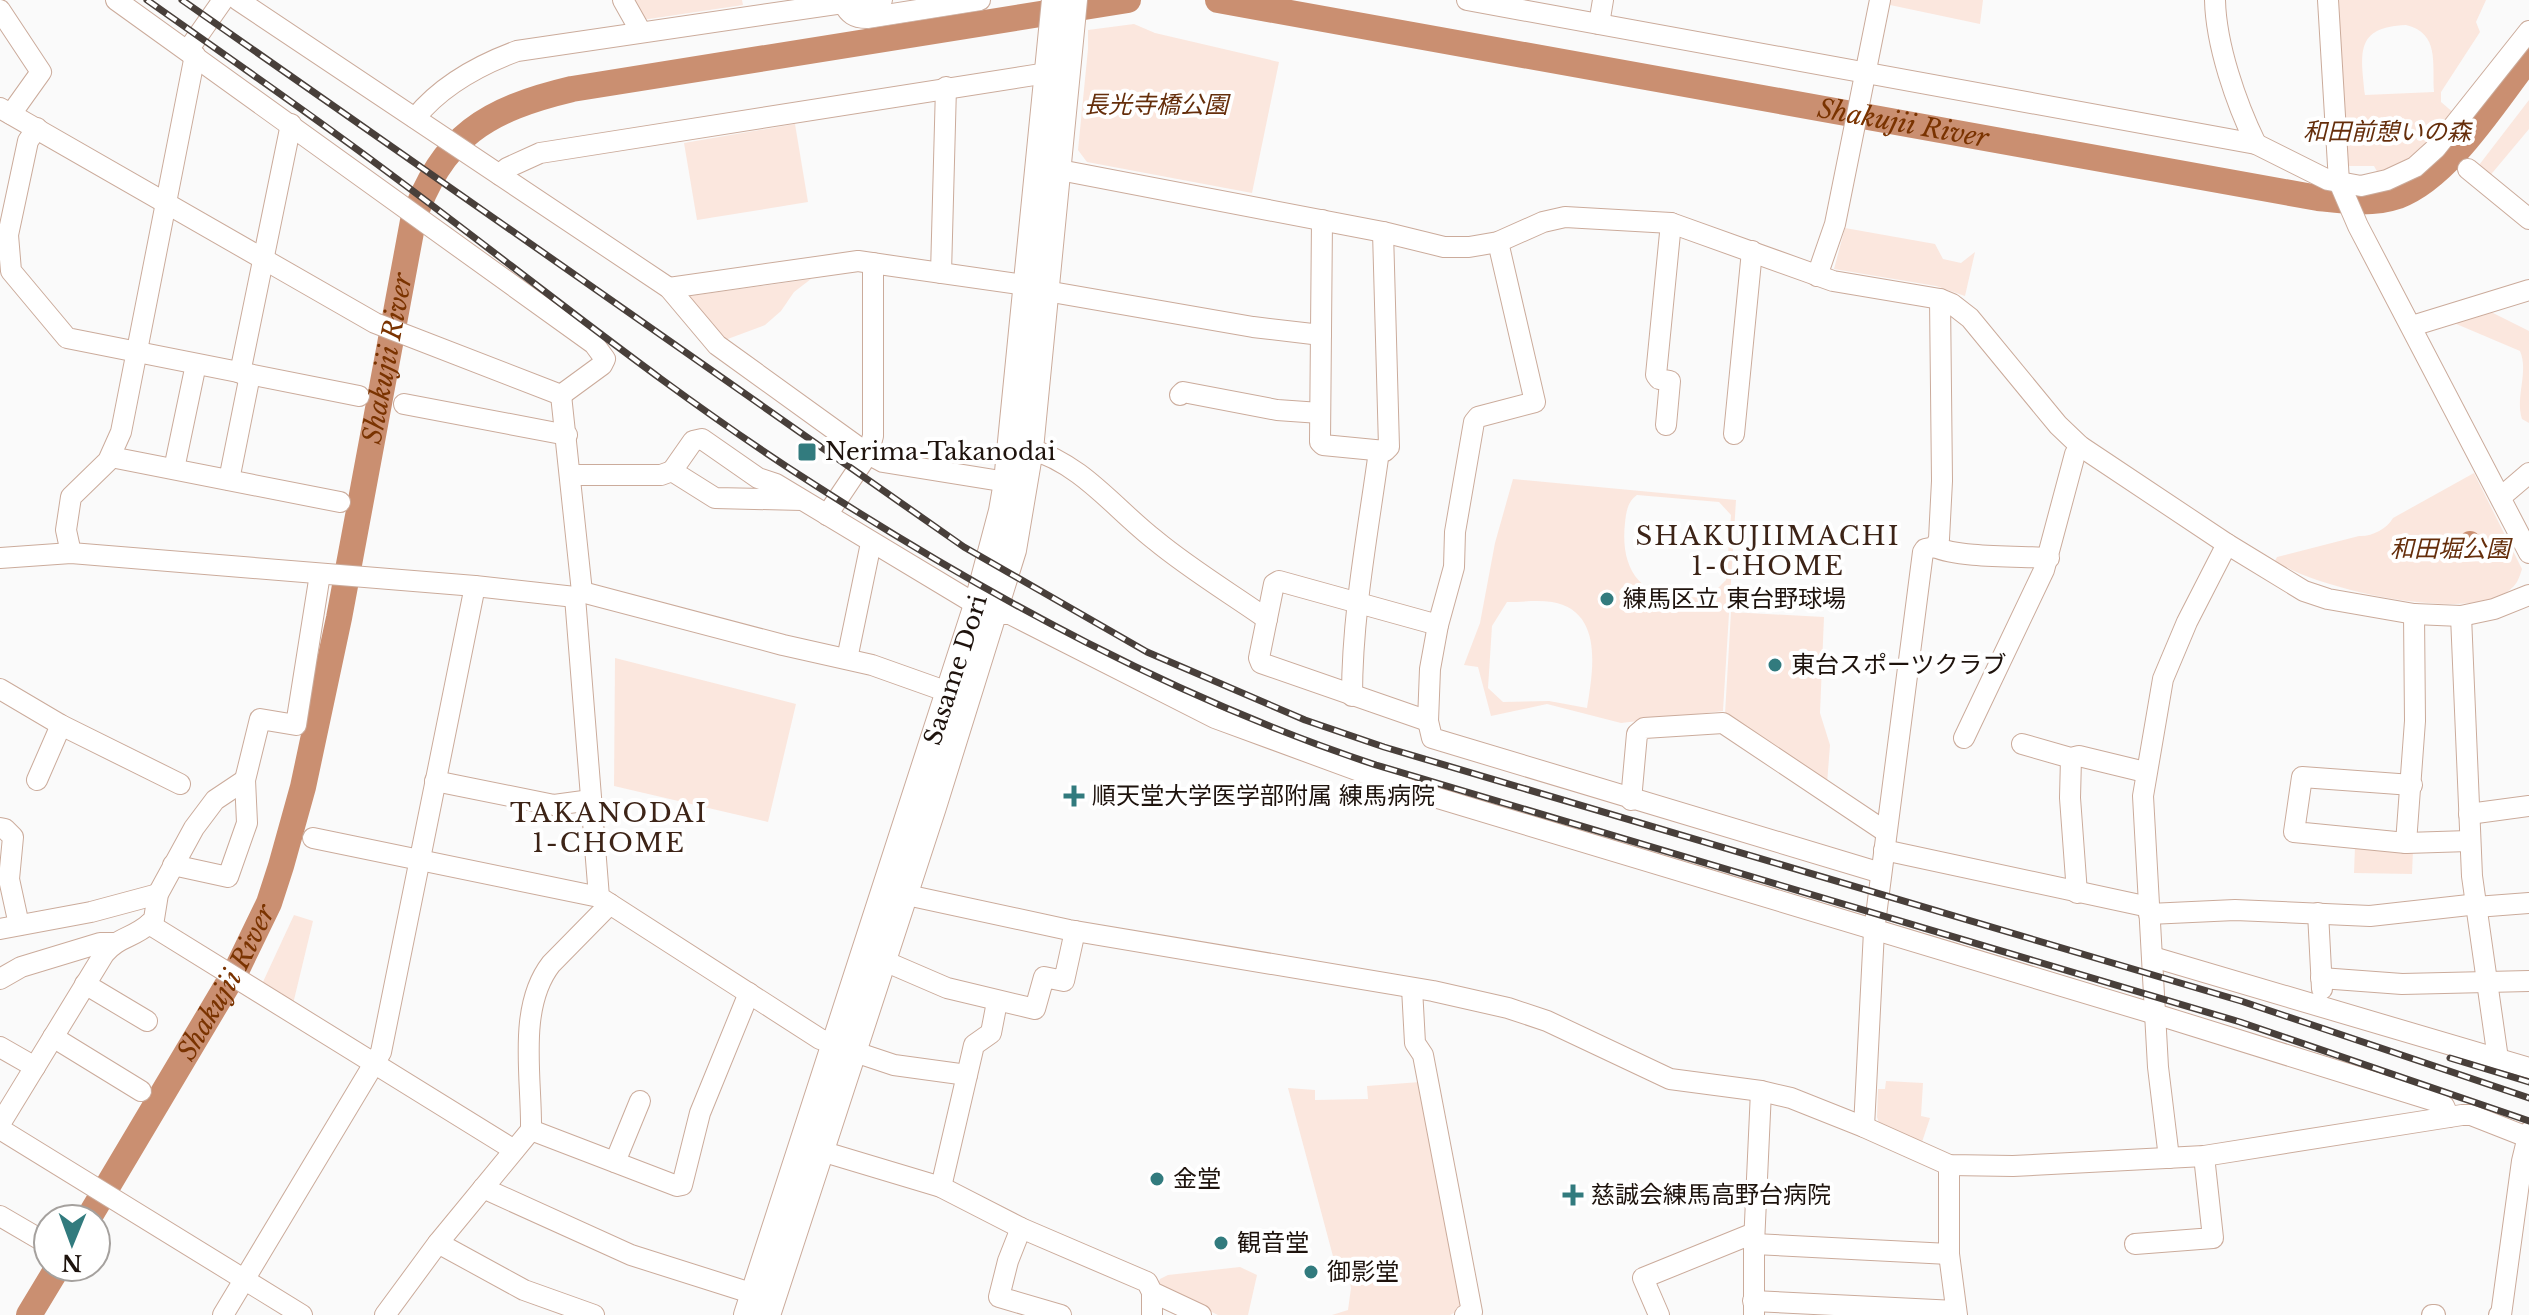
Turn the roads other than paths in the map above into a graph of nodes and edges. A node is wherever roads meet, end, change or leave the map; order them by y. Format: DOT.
graph roads {
  1 [pos="116,0"];
  2 [pos="223,0"];
  3 [pos="238,0"];
  4 [pos="623,0"];
  5 [pos="882,0"];
  6 [pos="980,0"];
  7 [pos="1055,0"];
  8 [pos="1074,0"];
  9 [pos="1467,0"];
  10 [pos="1603,0"];
  11 [pos="1880,0"];
  12 [pos="2215,0"];
  13 [pos="2328,0"];
  14 [pos="848,2"];
  15 [pos="0,10"];
  16 [pos="1599,24"];
  17 [pos="2529,31"];
  18 [pos="641,32"];
  19 [pos="1061,37"];
  20 [pos="191,53"];
  21 [pos="1047,73"];
  22 [pos="1866,73"];
  23 [pos="946,87"];
  24 [pos="6,111"];
  25 [pos="415,118"];
  26 [pos="291,124"];
  27 [pos="37,128"];
  28 [pos="2256,144"];
  29 [pos="1047,168"];
  30 [pos="2468,169"];
  31 [pos="500,175"];
  32 [pos="2340,185"];
  33 [pos="167,202"];
  34 [pos="2529,219"];
  35 [pos="1322,220"];
  36 [pos="1671,223"];
  37 [pos="1383,232"];
  38 [pos="1498,242"];
  39 [pos="1752,251"];
  40 [pos="263,259"];
  41 [pos="873,263"];
  42 [pos="941,273"];
  43 [pos="1817,276"];
  44 [pos="669,288"];
  45 [pos="1036,288"];
  46 [pos="2529,290"];
  47 [pos="1940,299"];
  48 [pos="2412,326"];
  49 [pos="1321,335"];
  50 [pos="137,352"];
  51 [pos="196,364"];
  52 [pos="245,374"];
  53 [pos="561,395"];
  54 [pos="1180,395"];
  55 [pos="359,396"];
  56 [pos="404,404"];
  57 [pos="1320,413"];
  58 [pos="1666,425"];
  59 [pos="1734,434"];
  60 [pos="567,435"];
  61 [pos="2080,446"];
  62 [pos="1030,449"];
  63 [pos="1379,451"];
  64 [pos="868,454"];
  65 [pos="111,457"];
  66 [pos="731,460"];
  67 [pos="174,469"];
  68 [pos="672,471"];
  69 [pos="2529,473"];
  70 [pos="571,475"];
  71 [pos="229,480"];
  72 [pos="1007,482"];
  73 [pos="2501,497"];
  74 [pos="731,499"];
  75 [pos="802,500"];
  76 [pos="340,502"];
  77 [pos="827,515"];
  78 [pos="871,543"];
  79 [pos="2227,544"];
  80 [pos="1935,547"];
  81 [pos="71,553"];
  82 [pos="2529,553"];
  83 [pos="0,558"];
  84 [pos="2049,558"];
  85 [pos="322,574"];
  86 [pos="475,586"];
  87 [pos="579,594"];
  88 [pos="2529,595"];
  89 [pos="1358,604"];
  90 [pos="986,609"];
  91 [pos="2414,614"];
  92 [pos="2461,616"];
  93 [pos="1267,619"];
  94 [pos="1438,625"];
  95 [pos="847,659"];
  96 [pos="0,689"];
  97 [pos="948,692"];
  98 [pos="1352,696"];
  99 [pos="1428,721"];
  100 [pos="61,725"];
  101 [pos="1964,738"];
  102 [pos="2022,744"];
  103 [pos="2071,758"];
  104 [pos="2145,772"];
  105 [pos="37,780"];
  106 [pos="245,780"];
  107 [pos="435,781"];
  108 [pos="180,784"];
  109 [pos="2412,785"];
  110 [pos="591,800"];
  111 [pos="1631,800"];
  112 [pos="2529,806"];
  113 [pos="2469,814"];
  114 [pos="0,828"];
  115 [pos="313,838"];
  116 [pos="1885,841"];
  117 [pos="2469,841"];
  118 [pos="2406,843"];
  119 [pos="419,860"];
  120 [pos="173,865"];
  121 [pos="1881,873"];
  122 [pos="894,892"];
  123 [pos="2077,893"];
  124 [pos="158,894"];
  125 [pos="604,901"];
  126 [pos="2529,903"];
  127 [pos="2476,907"];
  128 [pos="2149,911"];
  129 [pos="2318,913"];
  130 [pos="149,924"];
  131 [pos="9,927"];
  132 [pos="1075,931"];
  133 [pos="1874,931"];
  134 [pos="113,943"];
  135 [pos="2153,957"];
  136 [pos="882,960"];
  137 [pos="2321,978"];
  138 [pos="0,979"];
  139 [pos="2529,981"];
  140 [pos="2486,982"];
  141 [pos="85,984"];
  142 [pos="1412,988"];
  143 [pos="749,993"];
  144 [pos="997,1002"];
  145 [pos="2319,1005"];
  146 [pos="2155,1014"];
  147 [pos="147,1021"];
  148 [pos="53,1037"];
  149 [pos="0,1047"];
  150 [pos="843,1048"];
  151 [pos="2498,1059"];
  152 [pos="374,1064"];
  153 [pos="35,1067"];
  154 [pos="2529,1068"];
  155 [pos="967,1075"];
  156 [pos="141,1091"];
  157 [pos="1761,1091"];
  158 [pos="640,1101"];
  159 [pos="2449,1117"];
  160 [pos="0,1127"];
  161 [pos="1864,1127"];
  162 [pos="531,1130"];
  163 [pos="2528,1134"];
  164 [pos="514,1150"];
  165 [pos="821,1151"];
  166 [pos="2204,1156"];
  167 [pos="2169,1158"];
  168 [pos="615,1162"];
  169 [pos="1949,1165"];
  170 [pos="2524,1178"];
  171 [pos="941,1187"];
  172 [pos="483,1188"];
  173 [pos="0,1216"];
  174 [pos="1021,1228"];
  175 [pos="32,1235"];
  176 [pos="1754,1239"];
  177 [pos="438,1243"];
  178 [pos="2135,1244"];
  179 [pos="1949,1254"];
  180 [pos="244,1280"];
  181 [pos="1152,1292"];
  182 [pos="756,1308"];
  183 [pos="1754,1308"];
  184 [pos="567,1311"];
  185 [pos="1956,1313"];
  186 [pos="223,1315"];
  187 [pos="302,1315"];
  188 [pos="385,1315"];
  189 [pos="594,1315"];
  190 [pos="1061,1315"];
  191 [pos="1152,1315"];
  192 [pos="1201,1315"];
  193 [pos="1465,1315"];
  194 [pos="1659,1315"];
  195 [pos="2500,1315"];
  1 -- 20 [label="street"];
  2 -- 20 [label="street"];
  3 -- 25 [label="street"];
  4 -- 18 [label="street"];
  5 -- 14 [label="street"];
  6 -- 14 [label="street"];
  7 -- 19 [label="main road, Sasame Dori"];
  8 -- 19 [label="main road, Sasame Dori"];
  9 -- 16 [label="street"];
  10 -- 16 [label="street"];
  11 -- 22 [label="street"];
  12 -- 28 [label="street"];
  13 -- 32 [label="street"];
  14 -- 18 [label="street"];
  15 -- 24 [label="street"];
  16 -- 22 [label="street"];
  17 -- 32 [label="street"];
  18 -- 25 [label="street"];
  19 -- 21 [label="main road, Sasame Dori"];
  19 -- 29 [label="main road"];
  20 -- 26 [label="street"];
  20 -- 33 [label="street"];
  21 -- 23 [label="street"];
  21 -- 29 [label="main road, Sasame Dori"];
  22 -- 28 [label="street"];
  22 -- 43 [label="street"];
  23 -- 31 [label="street"];
  23 -- 42 [label="street"];
  24 -- 27 [label="street"];
  25 -- 31 [label="street"];
  26 -- 40 [label="street"];
  26 -- 53 [label="street"];
  27 -- 33 [label="street"];
  27 -- 50 [label="street"];
  28 -- 32 [label="street"];
  29 -- 35 [label="street"];
  29 -- 45 [label="main road, Sasame Dori"];
  30 -- 34 [label="street"];
  31 -- 44 [label="street"];
  32 -- 48 [label="street"];
  33 -- 40 [label="street"];
  33 -- 50 [label="street"];
  35 -- 37 [label="street"];
  35 -- 49 [label="street"];
  36 -- 38 [label="street"];
  36 -- 39 [label="street"];
  36 -- 58 [label="street"];
  37 -- 38 [label="street"];
  37 -- 63 [label="street"];
  38 -- 94 [label="street"];
  39 -- 43 [label="street"];
  39 -- 59 [label="street"];
  40 -- 52 [label="street"];
  40 -- 53 [label="street"];
  41 -- 42 [label="street"];
  41 -- 44 [label="street"];
  41 -- 64 [label="street"];
  42 -- 45 [label="street"];
  43 -- 47 [label="street"];
  44 -- 64 [label="street"];
  45 -- 49 [label="street"];
  45 -- 62 [label="main road, Sasame Dori"];
  45 -- 72 [label="main road, Sasame Dori"];
  46 -- 48 [label="street"];
  47 -- 61 [label="street"];
  47 -- 80 [label="street"];
  48 -- 73 [label="street"];
  49 -- 57 [label="street"];
  50 -- 51 [label="street"];
  50 -- 65 [label="street"];
  51 -- 52 [label="street"];
  51 -- 67 [label="street"];
  52 -- 55 [label="street"];
  52 -- 71 [label="street"];
  53 -- 60 [label="street"];
  54 -- 57 [label="street"];
  56 -- 60 [label="street"];
  57 -- 63 [label="street"];
  60 -- 70 [label="street"];
  61 -- 79 [label="street"];
  61 -- 84 [label="street"];
  62 -- 90 [label="main road, Sasame Dori"];
  62 -- 93 [label="street"];
  63 -- 89 [label="street"];
  64 -- 72 [label="street"];
  64 -- 77 [label="street"];
  65 -- 67 [label="street"];
  65 -- 81 [label="street"];
  66 -- 68 [label="street"];
  66 -- 74 [label="street"];
  66 -- 75 [label="street"];
  67 -- 71 [label="street"];
  68 -- 70 [label="street"];
  68 -- 74 [label="street"];
  69 -- 73 [label="street"];
  70 -- 87 [label="street"];
  71 -- 76 [label="street"];
  72 -- 90 [label="main road, Sasame Dori"];
  73 -- 82 [label="street"];
  74 -- 75 [label="street"];
  75 -- 77 [label="street"];
  77 -- 78 [label="street"];
  78 -- 90 [label="street"];
  78 -- 95 [label="street"];
  79 -- 91 [label="street"];
  79 -- 104 [label="street"];
  80 -- 84 [label="street"];
  80 -- 116 [label="street"];
  81 -- 83 [label="street"];
  81 -- 85 [label="street"];
  84 -- 101 [label="street"];
  85 -- 86 [label="street"];
  85 -- 106 [label="street"];
  86 -- 87 [label="street"];
  86 -- 107 [label="street"];
  87 -- 95 [label="street"];
  87 -- 110 [label="street"];
  88 -- 92 [label="street"];
  89 -- 93 [label="street"];
  89 -- 94 [label="street"];
  89 -- 98 [label="street"];
  90 -- 97 [label="main road, Sasame Dori"];
  90 -- 122 [label="main road, Sasame Dori"];
  90 -- 133 [label="street"];
  91 -- 92 [label="street"];
  91 -- 109 [label="street"];
  92 -- 113 [label="street"];
  93 -- 98 [label="street"];
  94 -- 99 [label="street"];
  95 -- 97 [label="street"];
  96 -- 100 [label="street"];
  97 -- 122 [label="main road, Sasame Dori"];
  98 -- 99 [label="street"];
  99 -- 111 [label="street"];
  100 -- 105 [label="street"];
  100 -- 108 [label="street"];
  102 -- 103 [label="street"];
  103 -- 104 [label="street"];
  103 -- 123 [label="street"];
  104 -- 128 [label="street"];
  106 -- 120 [label="street"];
  106 -- 120 [label="street"];
  107 -- 110 [label="street"];
  107 -- 119 [label="street"];
  109 -- 118 [label="street"];
  109 -- 118 [label="street"];
  110 -- 125 [label="street"];
  111 -- 116 [label="street"];
  111 -- 121 [label="street"];
  112 -- 113 [label="street"];
  113 -- 117 [label="street"];
  114 -- 131 [label="street"];
  115 -- 119 [label="street"];
  116 -- 121 [label="street"];
  116 -- 123 [label="street"];
  117 -- 118 [label="street"];
  117 -- 127 [label="street"];
  119 -- 125 [label="street"];
  119 -- 152 [label="street"];
  120 -- 124 [label="street"];
  121 -- 133 [label="street"];
  122 -- 132 [label="street"];
  122 -- 136 [label="main road, Sasame Dori"];
  122 -- 150 [label="main road, Sasame Dori"];
  123 -- 128 [label="street"];
  124 -- 130 [label="street"];
  124 -- 131 [label="street"];
  125 -- 143 [label="street"];
  125 -- 162 [label="street"];
  126 -- 127 [label="street"];
  127 -- 129 [label="street"];
  127 -- 140 [label="street"];
  128 -- 129 [label="street"];
  128 -- 135 [label="street"];
  129 -- 137 [label="street"];
  130 -- 134 [label="street"];
  130 -- 152 [label="street"];
  132 -- 142 [label="street"];
  132 -- 144 [label="street"];
  133 -- 146 [label="street"];
  133 -- 161 [label="street"];
  134 -- 138 [label="street"];
  134 -- 141 [label="street"];
  135 -- 145 [label="street"];
  135 -- 146 [label="street"];
  136 -- 144 [label="street"];
  136 -- 150 [label="main road, Sasame Dori"];
  137 -- 140 [label="street"];
  137 -- 145 [label="street"];
  139 -- 140 [label="street"];
  140 -- 151 [label="street"];
  141 -- 147 [label="street"];
  141 -- 148 [label="street"];
  142 -- 157 [label="street"];
  142 -- 193 [label="street"];
  143 -- 150 [label="street"];
  143 -- 168 [label="street"];
  144 -- 155 [label="street"];
  145 -- 151 [label="street"];
  146 -- 159 [label="street"];
  146 -- 167 [label="street"];
  148 -- 153 [label="street"];
  148 -- 156 [label="street"];
  149 -- 153 [label="street"];
  150 -- 155 [label="street"];
  150 -- 165 [label="main road, Sasame Dori"];
  150 -- 182 [label="main road, Sasame Dori"];
  151 -- 154 [label="street"];
  152 -- 164 [label="street"];
  152 -- 180 [label="street"];
  153 -- 160 [label="street"];
  155 -- 171 [label="street"];
  157 -- 161 [label="street"];
  157 -- 176 [label="street"];
  158 -- 168 [label="street"];
  159 -- 163 [label="street"];
  159 -- 166 [label="street"];
  160 -- 180 [label="street"];
  161 -- 169 [label="street"];
  162 -- 164 [label="street"];
  162 -- 168 [label="street"];
  163 -- 170 [label="street"];
  164 -- 172 [label="street"];
  165 -- 171 [label="street"];
  165 -- 182 [label="main road, Sasame Dori"];
  166 -- 167 [label="street"];
  166 -- 178 [label="street"];
  167 -- 169 [label="street"];
  169 -- 179 [label="street"];
  170 -- 195 [label="street"];
  171 -- 174 [label="street"];
  172 -- 177 [label="street"];
  172 -- 182 [label="street"];
  173 -- 175 [label="street"];
  174 -- 181 [label="street"];
  174 -- 190 [label="street"];
  176 -- 179 [label="street"];
  176 -- 183 [label="street"];
  176 -- 194 [label="street"];
  177 -- 184 [label="street"];
  177 -- 188 [label="street"];
  179 -- 185 [label="street"];
  180 -- 186 [label="street"];
  180 -- 187 [label="street"];
  181 -- 191 [label="street"];
  181 -- 192 [label="street"];
  183 -- 185 [label="street"];
  184 -- 189 [label="street"];
}
